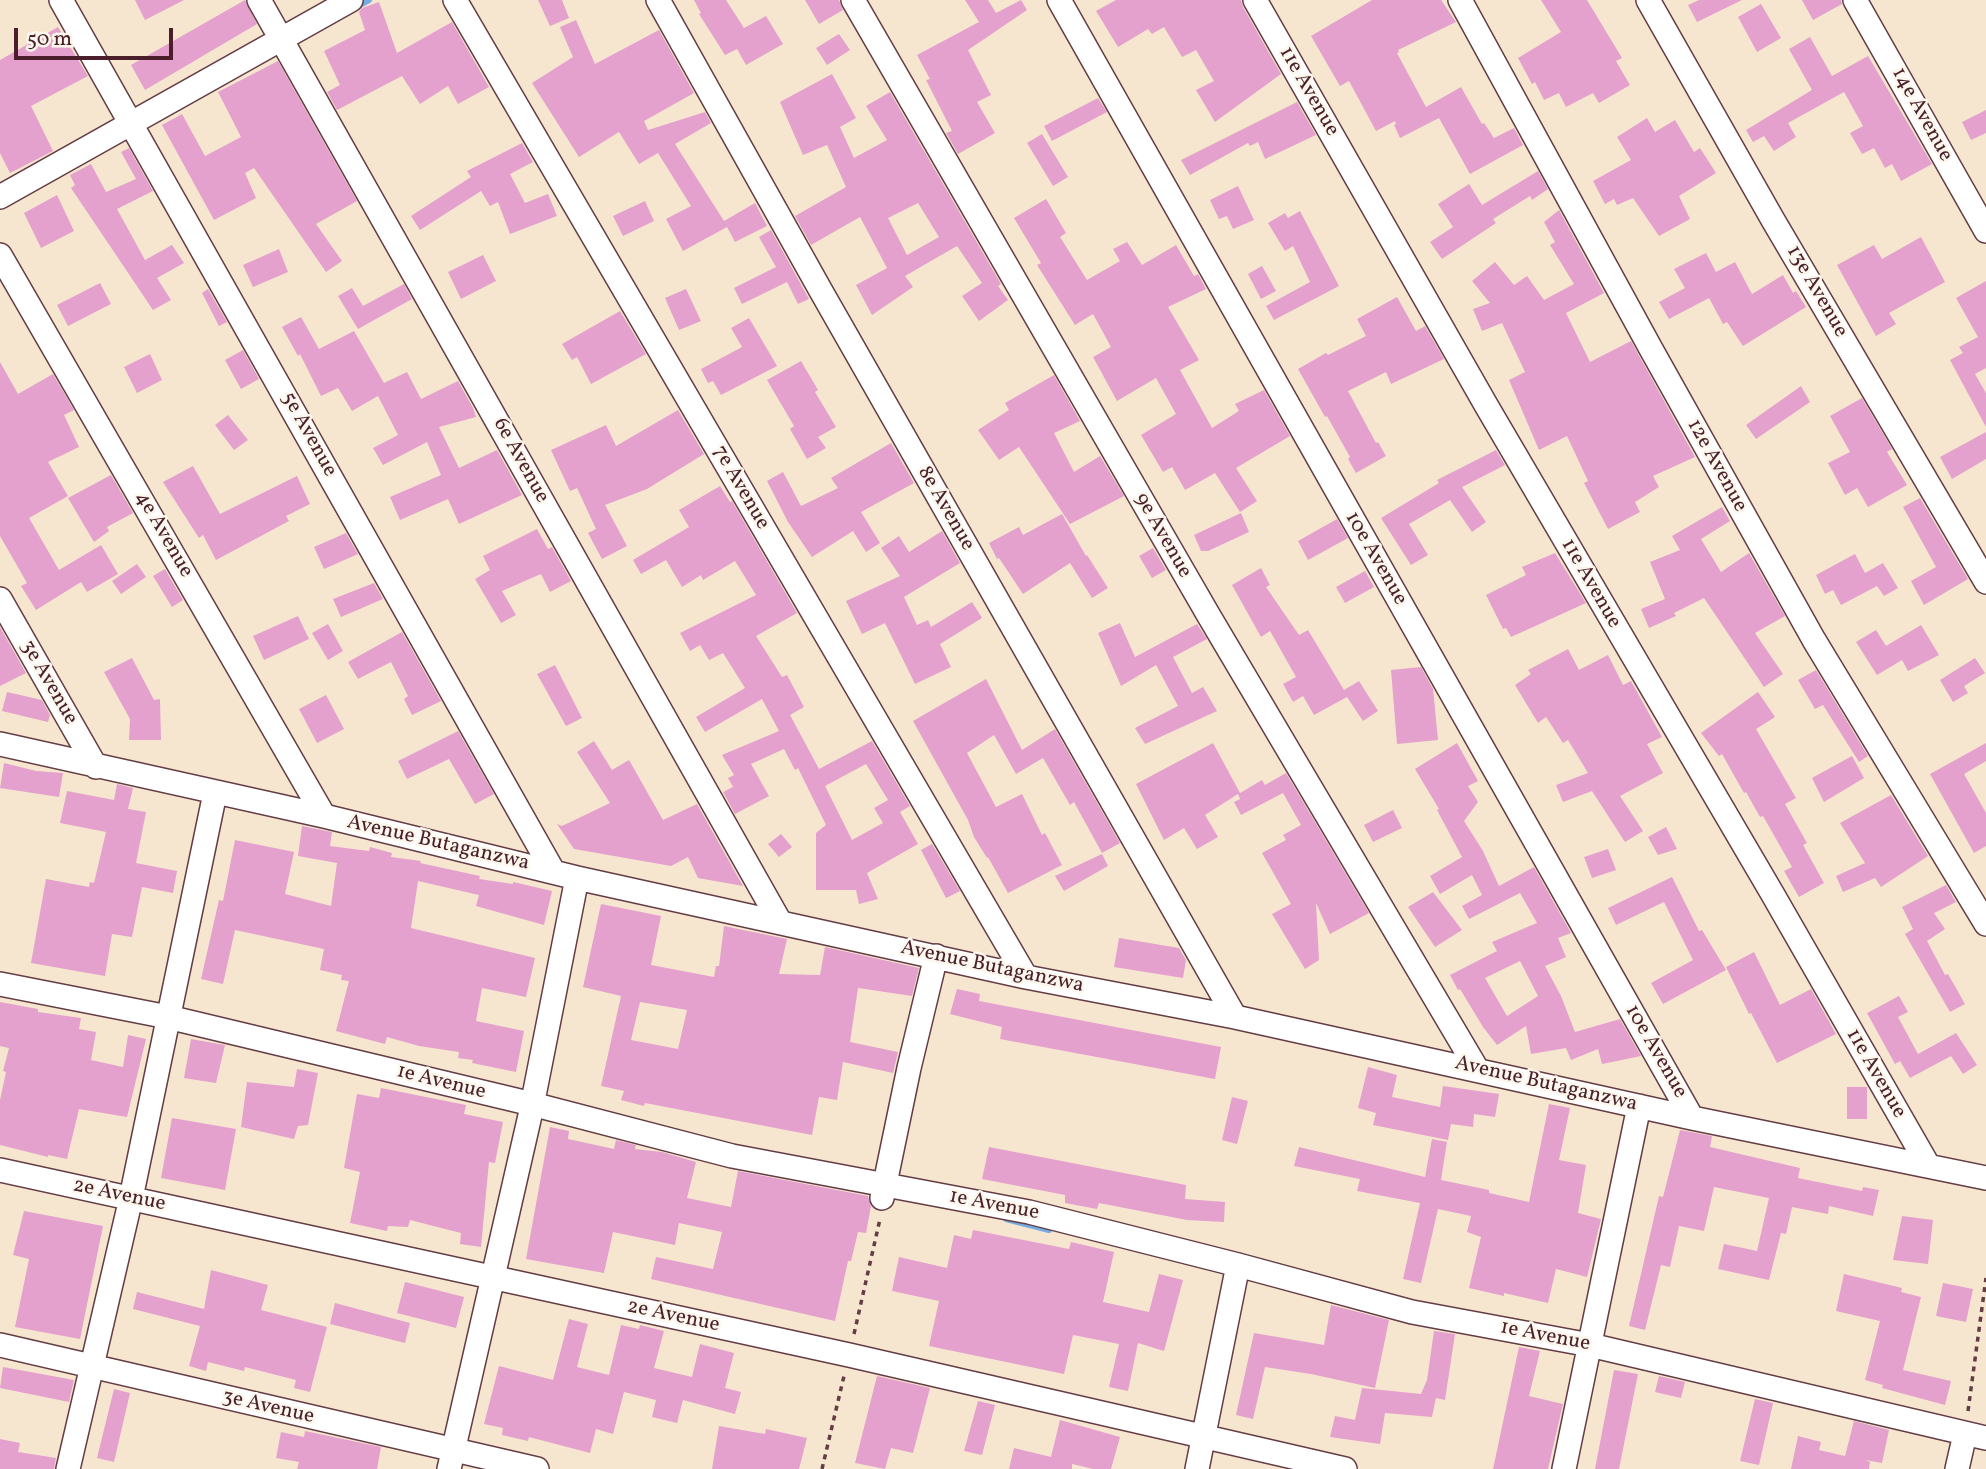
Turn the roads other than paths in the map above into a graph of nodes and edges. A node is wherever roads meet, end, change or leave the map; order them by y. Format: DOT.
graph roads {
  1 [pos="61,0"];
  2 [pos="259,0"];
  3 [pos="351,0"];
  4 [pos="455,0"];
  5 [pos="658,0"];
  6 [pos="853,0"];
  7 [pos="1059,0"];
  8 [pos="1255,0"];
  9 [pos="1461,0"];
  10 [pos="1648,0"];
  11 [pos="1855,0"];
  12 [pos="285,44"];
  13 [pos="136,128"];
  14 [pos="0,197"];
  15 [pos="1986,231"];
  16 [pos="0,255"];
  17 [pos="1986,582"];
  18 [pos="0,599"];
  19 [pos="0,744"];
  20 [pos="96,767"];
  21 [pos="215,793"];
  22 [pos="324,816"];
  23 [pos="553,871"];
  24 [pos="577,878"];
  25 [pos="780,922"];
  26 [pos="1986,924"];
  27 [pos="936,956"];
  28 [pos="1026,977"];
  29 [pos="0,984"];
  30 [pos="168,1017"];
  31 [pos="1235,1017"];
  32 [pos="1477,1069"];
  33 [pos="532,1104"];
  34 [pos="1639,1106"];
  35 [pos="1692,1118"];
  36 [pos="1928,1165"];
  37 [pos="0,1170"];
  38 [pos="1986,1178"];
  39 [pos="882,1194"];
  40 [pos="131,1198"];
  41 [pos="1238,1265"];
  42 [pos="492,1278"];
  43 [pos="0,1345"];
  44 [pos="1590,1345"];
  45 [pos="93,1366"];
  46 [pos="1205,1435"];
  47 [pos="1975,1436"];
  48 [pos="451,1459"];
  49 [pos="68,1469"];
  50 [pos="537,1469"];
  51 [pos="1196,1469"];
  52 [pos="1345,1469"];
  53 [pos="1564,1469"];
  54 [pos="1957,1469"];
  1 -- 13 [label="street, 5e Avenue"];
  2 -- 12 [label="street, 6e Avenue"];
  3 -- 12 [label="street"];
  4 -- 28 [label="street, 7e Avenue"];
  5 -- 31 [label="street, 8e Avenue"];
  6 -- 32 [label="street, 9e Avenue"];
  7 -- 35 [label="street, 10e Avenue"];
  8 -- 36 [label="street, 11e Avenue"];
  9 -- 26 [label="street, 12e Avenue"];
  10 -- 17 [label="street, 13e Avenue"];
  11 -- 15 [label="street, 14e Avenue"];
  12 -- 13 [label="street"];
  12 -- 25 [label="street, 6e Avenue"];
  13 -- 14 [label="street"];
  13 -- 23 [label="street, 5e Avenue"];
  16 -- 22 [label="street, 4e Avenue"];
  18 -- 20 [label="street, 3e Avenue"];
  19 -- 20 [label="street, Avenue Butaganzwa"];
  20 -- 21 [label="street, Avenue Butaganzwa"];
  21 -- 22 [label="street, Avenue Butaganzwa"];
  21 -- 30 [label="street"];
  22 -- 23 [label="street, Avenue Butaganzwa"];
  23 -- 24 [label="street, Avenue Butaganzwa"];
  24 -- 25 [label="street, Avenue Butaganzwa"];
  24 -- 33 [label="street"];
  25 -- 27 [label="street, Avenue Butaganzwa"];
  27 -- 28 [label="street, Avenue Butaganzwa"];
  27 -- 39 [label="street"];
  28 -- 31 [label="street, Avenue Butaganzwa"];
  29 -- 30 [label="street, 1e Avenue"];
  30 -- 33 [label="street, 1e Avenue"];
  30 -- 40 [label="street"];
  31 -- 32 [label="street, Avenue Butaganzwa"];
  32 -- 34 [label="street, Avenue Butaganzwa"];
  33 -- 39 [label="street, 1e Avenue"];
  33 -- 42 [label="street"];
  34 -- 35 [label="street, Avenue Butaganzwa"];
  34 -- 44 [label="street"];
  35 -- 36 [label="street, Avenue Butaganzwa"];
  36 -- 38 [label="street, Avenue Butaganzwa"];
  37 -- 40 [label="street, 2e Avenue"];
  39 -- 41 [label="street, 1e Avenue"];
  40 -- 42 [label="street, 2e Avenue"];
  40 -- 45 [label="street"];
  41 -- 44 [label="street, 1e Avenue"];
  41 -- 46 [label="street"];
  42 -- 46 [label="street, 2e Avenue"];
  42 -- 48 [label="street"];
  43 -- 45 [label="street, 3e Avenue"];
  44 -- 47 [label="street, 1e Avenue"];
  44 -- 53 [label="street"];
  45 -- 48 [label="street, 3e Avenue"];
  45 -- 49 [label="street"];
  46 -- 51 [label="street"];
  46 -- 52 [label="street, 2e Avenue"];
  47 -- 54 [label="street"];
  48 -- 50 [label="street, 3e Avenue"];
}
